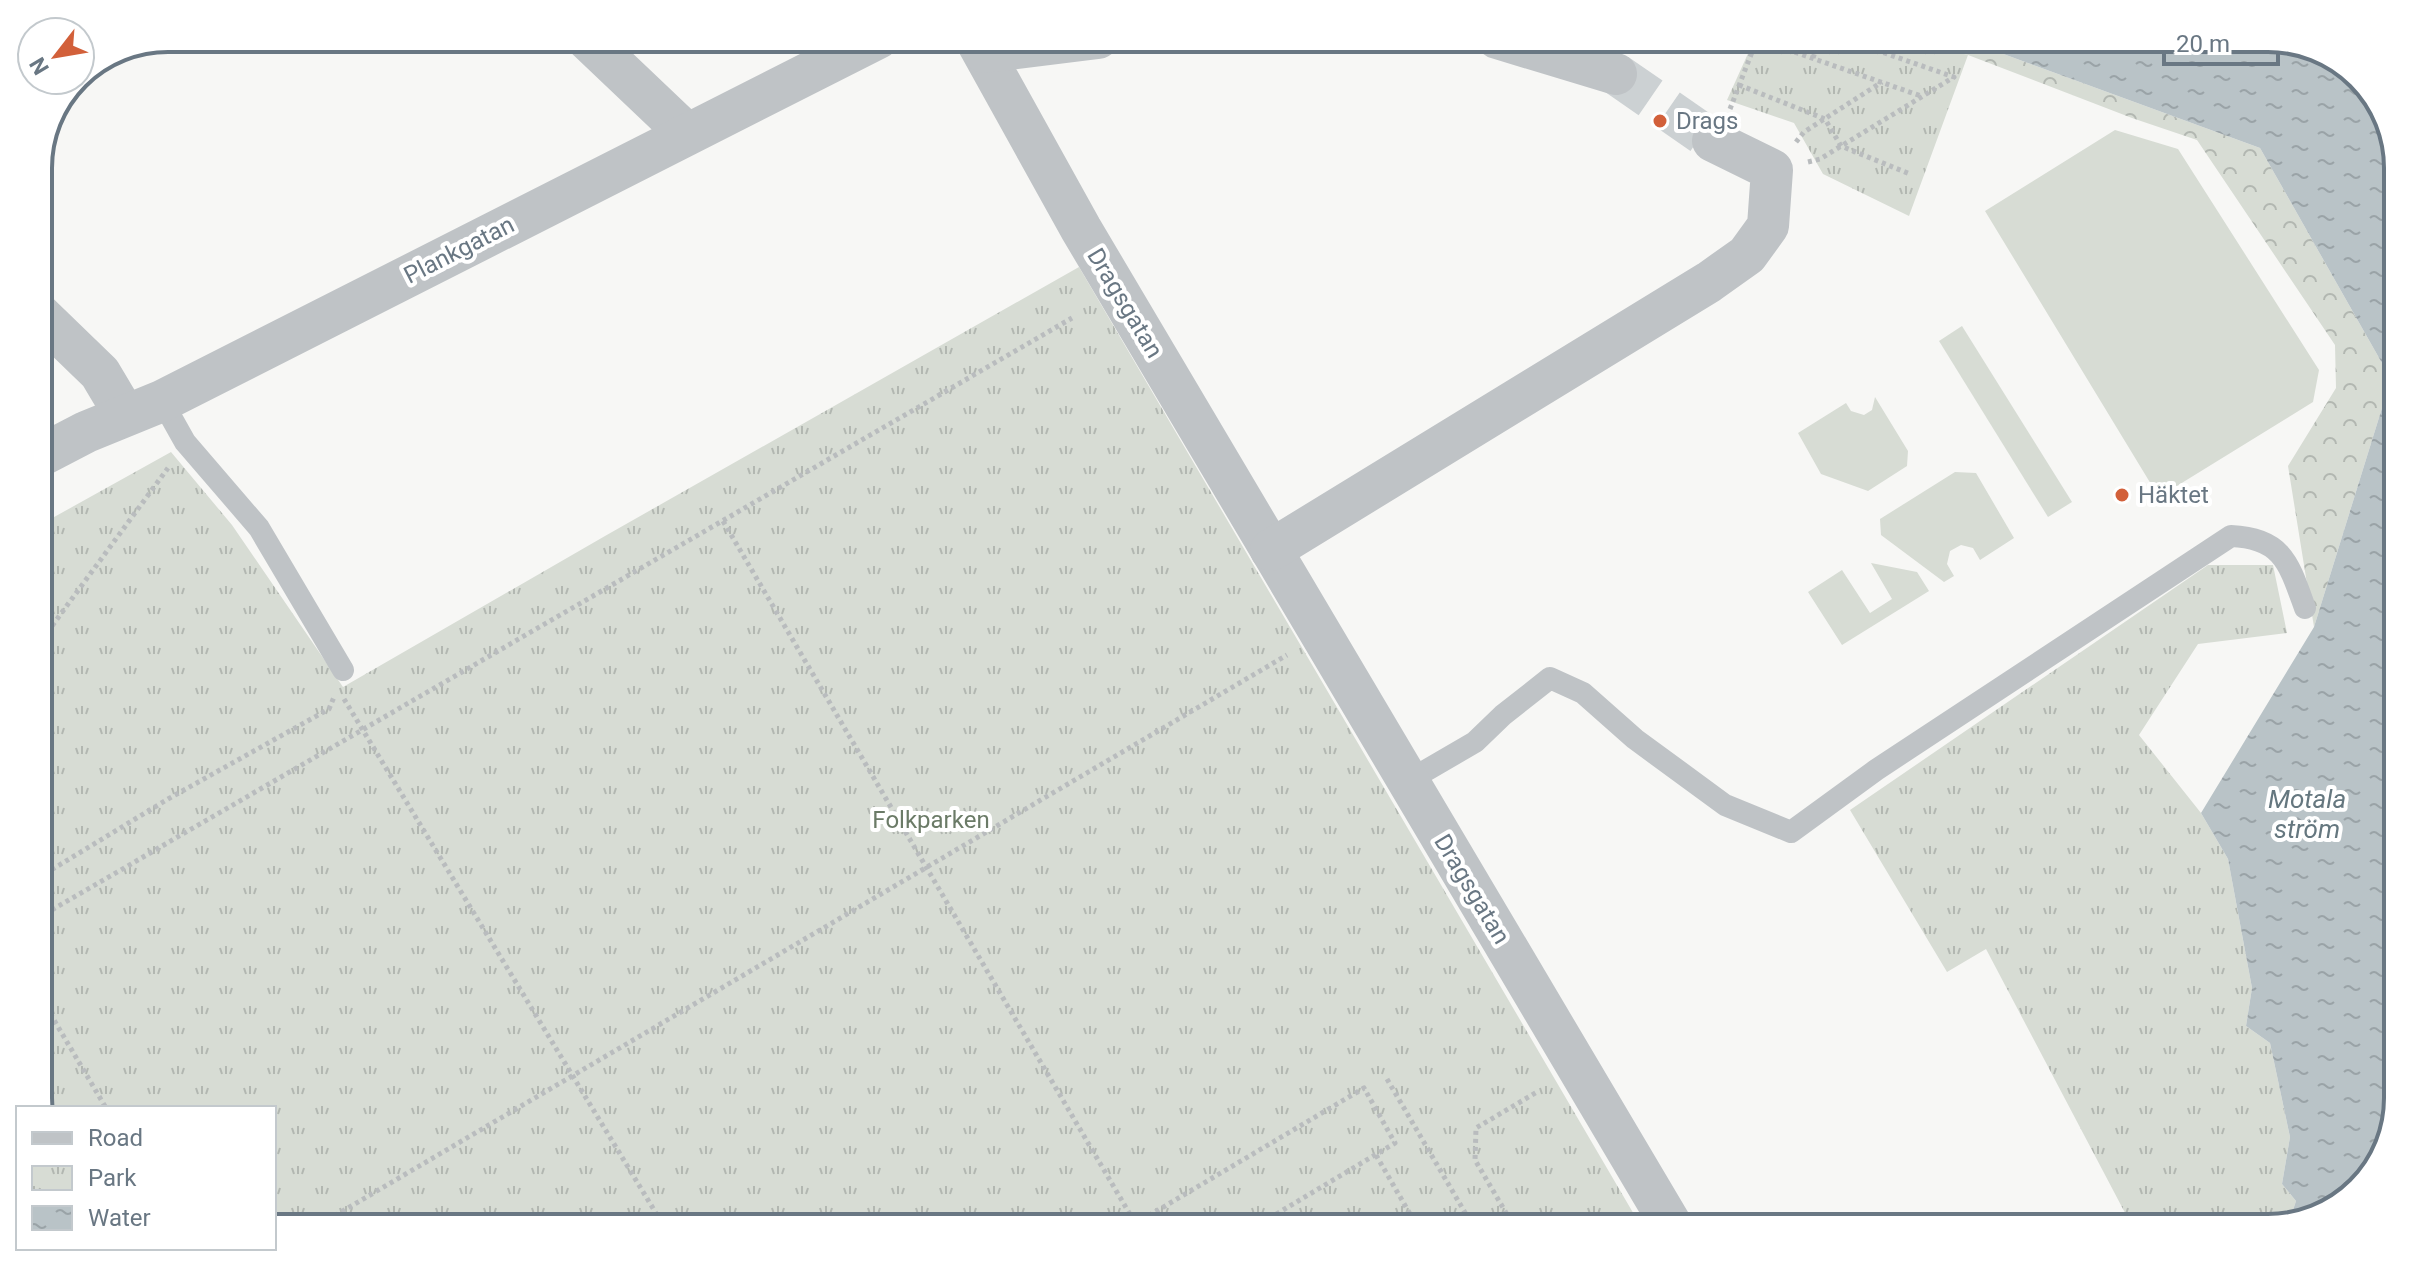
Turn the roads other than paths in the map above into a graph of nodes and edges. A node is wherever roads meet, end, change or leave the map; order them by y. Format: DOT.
graph roads {
  1 [pos="601,52"];
  2 [pos="850,52"];
  3 [pos="984,52"];
  4 [pos="1543,52"];
  5 [pos="1616,74"];
  6 [pos="687,134"];
  7 [pos="1713,141"];
  8 [pos="52,327"];
  9 [pos="144,408"];
  10 [pos="52,451"];
  11 [pos="1271,550"];
  12 [pos="2305,608"];
  13 [pos="343,670"];
  14 [pos="1408,781"];
  15 [pos="1665,1214"];
  1 -- 6 [label="street"];
  2 -- 6 [label="street, Plankgatan"];
  3 -- 11 [label="street, Dragsgatan"];
  4 -- 5 [label="street"];
  6 -- 9 [label="street, Plankgatan"];
  7 -- 11 [label="street"];
  8 -- 9 [label="street"];
  9 -- 10 [label="street, Plankgatan"];
  9 -- 13 [label="lane"];
  11 -- 14 [label="street, Dragsgatan"];
  12 -- 14 [label="lane"];
  14 -- 15 [label="street, Dragsgatan"];
}
